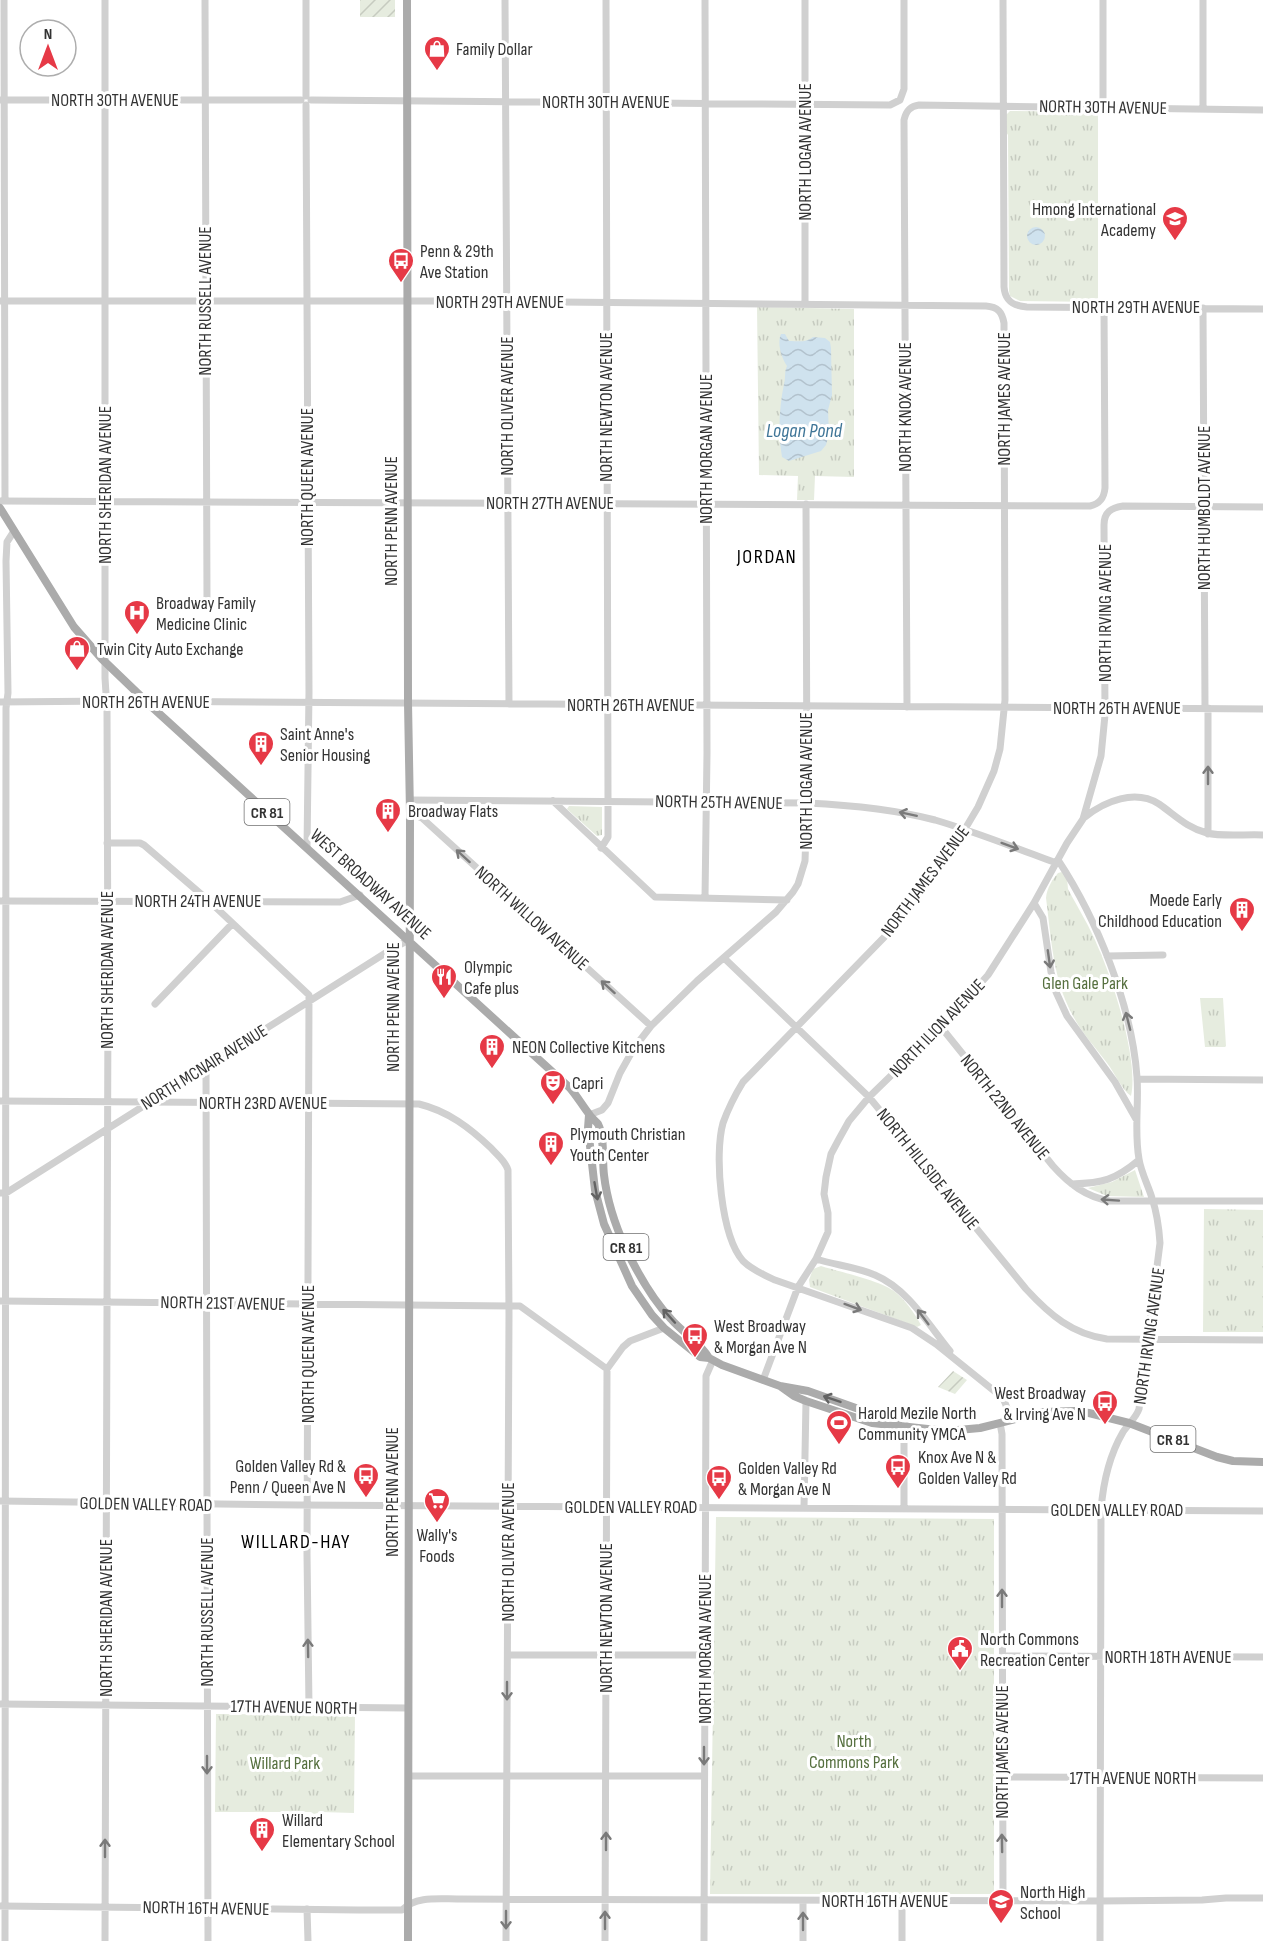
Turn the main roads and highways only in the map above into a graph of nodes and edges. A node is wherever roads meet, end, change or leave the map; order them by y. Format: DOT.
graph roads {
  1 [pos="407,0"];
  2 [pos="2,503"];
  3 [pos="409,940"];
  4 [pos="589,1115"];
  5 [pos="711,1359"];
  6 [pos="780,1386"];
  7 [pos="907,1426"];
  8 [pos="1263,1462"];
  9 [pos="408,1941"];
  1 -- 3 [label="main road, NORTH PENN AVENUE"];
  2 -- 3 [label="main road, WEST BROADWAY AVENUE / CR 81"];
  3 -- 4 [label="main road, WEST BROADWAY AVENUE / CR 81"];
  3 -- 9 [label="main road, NORTH PENN AVENUE"];
  5 -- 4 [label="main road, WEST BROADWAY AVENUE / CR 81, one-way"];
  4 -- 5 [label="main road, WEST BROADWAY AVENUE / CR 81, one-way"];
  5 -- 6 [label="main road, WEST BROADWAY AVENUE / CR 81"];
  7 -- 6 [label="main road, WEST BROADWAY AVENUE / CR 81, one-way"];
  6 -- 7 [label="main road, WEST BROADWAY AVENUE / CR 81"];
  7 -- 8 [label="main road, WEST BROADWAY AVENUE / CR 81"];
}
